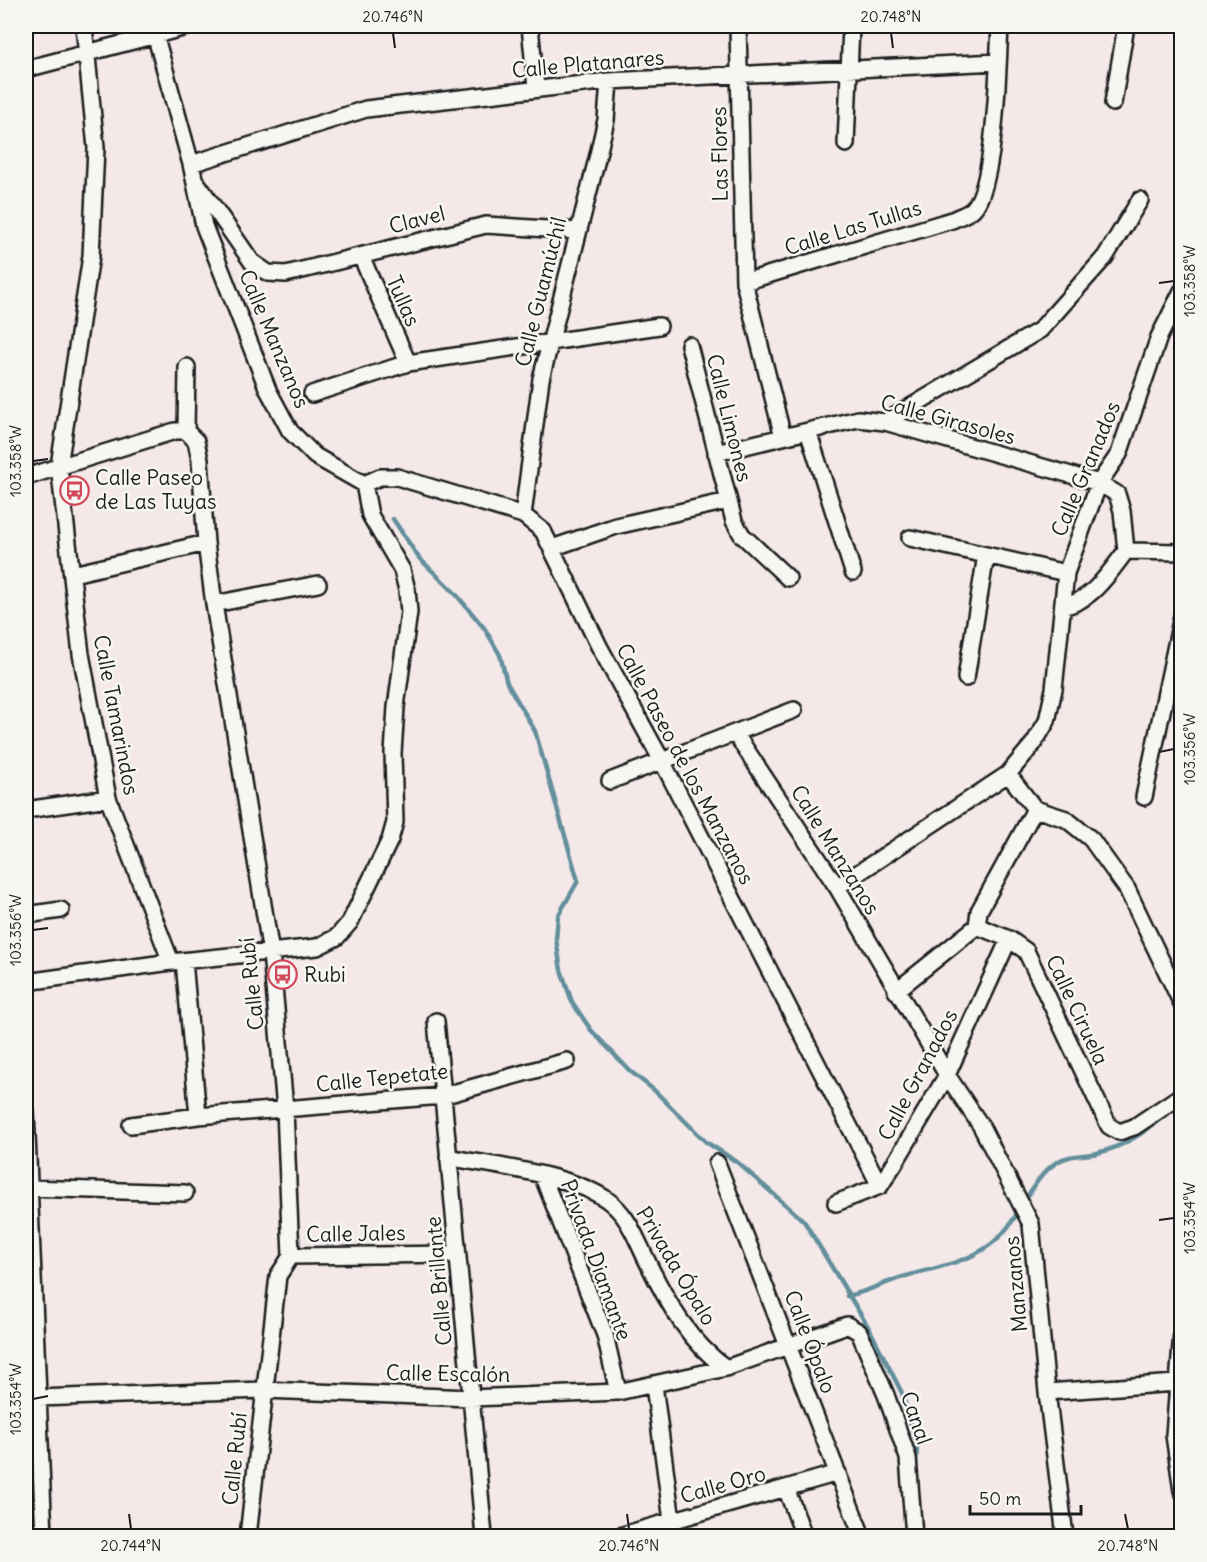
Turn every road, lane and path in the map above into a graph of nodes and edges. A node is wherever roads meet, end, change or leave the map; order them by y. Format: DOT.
graph roads {
  1 [pos="84,26"];
  2 [pos="190,26"];
  3 [pos="530,26"];
  4 [pos="738,26"];
  5 [pos="851,26"];
  6 [pos="1000,26"];
  7 [pos="1126,26"];
  8 [pos="155,34"];
  9 [pos="88,52"];
  10 [pos="998,62"];
  11 [pos="26,69"];
  12 [pos="848,69"];
  13 [pos="739,74"];
  14 [pos="609,81"];
  15 [pos="536,88"];
  16 [pos="1113,103"];
  17 [pos="846,144"];
  18 [pos="192,170"];
  19 [pos="1140,200"];
  20 [pos="578,231"];
  21 [pos="361,256"];
  22 [pos="268,273"];
  23 [pos="744,282"];
  24 [pos="1182,291"];
  25 [pos="659,326"];
  26 [pos="550,341"];
  27 [pos="689,345"];
  28 [pos="408,363"];
  29 [pos="187,367"];
  30 [pos="312,394"];
  31 [pos="885,422"];
  32 [pos="186,431"];
  33 [pos="808,431"];
  34 [pos="783,437"];
  35 [pos="716,453"];
  36 [pos="59,466"];
  37 [pos="26,477"];
  38 [pos="1099,483"];
  39 [pos="364,484"];
  40 [pos="728,501"];
  41 [pos="523,515"];
  42 [pos="910,538"];
  43 [pos="206,543"];
  44 [pos="552,548"];
  45 [pos="1126,551"];
  46 [pos="1182,552"];
  47 [pos="986,555"];
  48 [pos="853,572"];
  49 [pos="73,573"];
  50 [pos="1066,573"];
  51 [pos="788,578"];
  52 [pos="318,585"];
  53 [pos="214,604"];
  54 [pos="1063,606"];
  55 [pos="1182,615"];
  56 [pos="966,678"];
  57 [pos="794,710"];
  58 [pos="735,733"];
  59 [pos="662,761"];
  60 [pos="1008,774"];
  61 [pos="610,782"];
  62 [pos="1144,797"];
  63 [pos="108,798"];
  64 [pos="1035,809"];
  65 [pos="26,810"];
  66 [pos="837,887"];
  67 [pos="61,910"];
  68 [pos="26,915"];
  69 [pos="977,926"];
  70 [pos="1009,939"];
  71 [pos="271,953"];
  72 [pos="178,962"];
  73 [pos="26,982"];
  74 [pos="896,991"];
  75 [pos="1182,1005"];
  76 [pos="435,1022"];
  77 [pos="567,1061"];
  78 [pos="947,1076"];
  79 [pos="1182,1095"];
  80 [pos="442,1096"];
  81 [pos="285,1108"];
  82 [pos="26,1111"];
  83 [pos="198,1116"];
  84 [pos="131,1125"];
  85 [pos="448,1157"];
  86 [pos="717,1162"];
  87 [pos="543,1177"];
  88 [pos="880,1186"];
  89 [pos="29,1188"];
  90 [pos="185,1193"];
  91 [pos="836,1203"];
  92 [pos="28,1250"];
  93 [pos="457,1254"];
  94 [pos="291,1256"];
  95 [pos="847,1325"];
  96 [pos="1182,1332"];
  97 [pos="789,1346"];
  98 [pos="726,1368"];
  99 [pos="1177,1383"];
  100 [pos="654,1385"];
  101 [pos="264,1390"];
  102 [pos="618,1392"];
  103 [pos="1047,1392"];
  104 [pos="38,1398"];
  105 [pos="471,1398"];
  106 [pos="838,1473"];
  107 [pos="1180,1475"];
  108 [pos="786,1488"];
  109 [pos="1182,1491"];
  110 [pos="672,1521"];
  111 [pos="44,1536"];
  112 [pos="248,1536"];
  113 [pos="484,1536"];
  114 [pos="619,1536"];
  115 [pos="804,1536"];
  116 [pos="862,1536"];
  117 [pos="914,1536"];
  118 [pos="1065,1536"];
  1 -- 9 [label="street, Calle Tamarindos"];
  2 -- 8 [label="street"];
  3 -- 15 [label="street"];
  4 -- 13 [label="street, Las Flores"];
  5 -- 12 [label="street"];
  6 -- 10 [label="street"];
  7 -- 16 [label="street"];
  8 -- 9 [label="street"];
  8 -- 18 [label="street, Calle Manzanos"];
  9 -- 11 [label="street"];
  9 -- 36 [label="street, Calle Tamarindos"];
  10 -- 12 [label="street, Calle Platanares"];
  10 -- 23 [label="street, Calle Las Tullas"];
  12 -- 13 [label="street, Calle Platanares"];
  12 -- 17 [label="street"];
  13 -- 14 [label="street, Calle Platanares"];
  13 -- 23 [label="street, Las Flores"];
  14 -- 15 [label="street, Calle Platanares"];
  14 -- 20 [label="street, Calle Guamúchil"];
  15 -- 18 [label="street, Calle Platanares"];
  18 -- 22 [label="street, Calle Manzanos"];
  18 -- 39 [label="street, Calle Manzanos"];
  19 -- 31 [label="street"];
  20 -- 21 [label="street, Clavel"];
  20 -- 26 [label="street, Calle Guamúchil"];
  21 -- 22 [label="street, Clavel"];
  21 -- 28 [label="street, Tullas"];
  23 -- 34 [label="street, Las Flores"];
  24 -- 38 [label="street, Calle Granados"];
  25 -- 26 [label="street"];
  26 -- 28 [label="street"];
  26 -- 41 [label="street, Calle Guamúchil"];
  27 -- 35 [label="street, Calle Limones"];
  28 -- 30 [label="street"];
  29 -- 32 [label="street"];
  31 -- 33 [label="street, Calle Girasoles"];
  31 -- 38 [label="street, Calle Girasoles"];
  32 -- 36 [label="street"];
  32 -- 43 [label="street, Calle Rubí"];
  33 -- 34 [label="street, Calle Girasoles"];
  33 -- 48 [label="street"];
  34 -- 35 [label="street, Calle Girasoles"];
  35 -- 40 [label="street, Calle Limones"];
  36 -- 37 [label="street"];
  36 -- 49 [label="street, Calle Tamarindos"];
  38 -- 45 [label="street"];
  38 -- 50 [label="street, Calle Granados"];
  39 -- 41 [label="street, Calle Paseo de los Manzanos"];
  39 -- 71 [label="street"];
  40 -- 44 [label="street"];
  40 -- 51 [label="street, Calle Limones"];
  41 -- 44 [label="street, Calle Paseo de los Manzanos"];
  42 -- 47 [label="street"];
  43 -- 49 [label="street"];
  43 -- 53 [label="street, Calle Rubí"];
  44 -- 59 [label="street, Calle Paseo de los Manzanos"];
  45 -- 46 [label="street"];
  45 -- 54 [label="street"];
  47 -- 50 [label="street"];
  47 -- 56 [label="street"];
  49 -- 63 [label="street, Calle Tamarindos"];
  50 -- 54 [label="street, Calle Granados"];
  52 -- 53 [label="street"];
  53 -- 71 [label="street, Calle Rubí"];
  54 -- 60 [label="street, Calle Granados"];
  55 -- 62 [label="street"];
  57 -- 58 [label="street"];
  58 -- 59 [label="street"];
  58 -- 66 [label="street, Calle Manzanos"];
  59 -- 61 [label="street"];
  59 -- 88 [label="street, Calle Paseo de los Manzanos"];
  60 -- 64 [label="street"];
  60 -- 66 [label="street, Calle Granados"];
  63 -- 65 [label="street"];
  63 -- 72 [label="street, Calle Tamarindos"];
  64 -- 69 [label="street"];
  64 -- 75 [label="street"];
  66 -- 74 [label="street, Calle Manzanos"];
  67 -- 68 [label="street"];
  69 -- 70 [label="street, Calle Ciruela"];
  69 -- 74 [label="street"];
  70 -- 78 [label="street, Calle Granados"];
  70 -- 79 [label="street, Calle Ciruela"];
  71 -- 72 [label="street"];
  71 -- 81 [label="street, Calle Rubí"];
  72 -- 73 [label="street"];
  72 -- 83 [label="street, Calle Tamarindos"];
  74 -- 78 [label="street, Manzanos"];
  76 -- 80 [label="street, Calle Brillante"];
  77 -- 80 [label="street, Calle Tepetate"];
  78 -- 88 [label="street, Calle Granados"];
  78 -- 103 [label="street, Manzanos"];
  80 -- 81 [label="street, Calle Tepetate"];
  80 -- 85 [label="street, Calle Brillante"];
  81 -- 83 [label="street, Calle Tepetate"];
  81 -- 94 [label="street, Calle Rubí"];
  82 -- 89 [label="street"];
  83 -- 84 [label="street, Calle Tepetate"];
  85 -- 87 [label="street, Privada Ópalo"];
  85 -- 93 [label="street, Calle Brillante"];
  86 -- 97 [label="street, Calle Ópalo"];
  87 -- 98 [label="street, Privada Ópalo"];
  87 -- 102 [label="street, Privada Diamante"];
  88 -- 91 [label="street"];
  89 -- 90 [label="street"];
  89 -- 92 [label="street"];
  92 -- 104 [label="street"];
  93 -- 94 [label="street, Calle Jales"];
  93 -- 105 [label="street, Calle Brillante"];
  94 -- 101 [label="street, Calle Rubí"];
  95 -- 97 [label="street, Calle Escalón"];
  95 -- 117 [label="street, Canal"];
  96 -- 99 [label="street"];
  97 -- 98 [label="street, Calle Escalón"];
  97 -- 106 [label="street, Calle Ópalo"];
  98 -- 100 [label="street, Calle Escalón"];
  99 -- 103 [label="street"];
  99 -- 107 [label="street"];
  100 -- 102 [label="street, Calle Escalón"];
  100 -- 110 [label="street"];
  101 -- 104 [label="street, Calle Escalón"];
  101 -- 105 [label="street, Calle Escalón"];
  101 -- 112 [label="street, Calle Rubí"];
  102 -- 105 [label="street, Calle Escalón"];
  103 -- 118 [label="street, Manzanos"];
  104 -- 111 [label="street"];
  105 -- 113 [label="street, Calle Brillante"];
  106 -- 108 [label="street, Calle Oro"];
  106 -- 116 [label="street, Calle Ópalo"];
  107 -- 109 [label="street"];
  108 -- 110 [label="street, Calle Oro"];
  108 -- 115 [label="street"];
  110 -- 114 [label="street, Calle Oro"];
}
